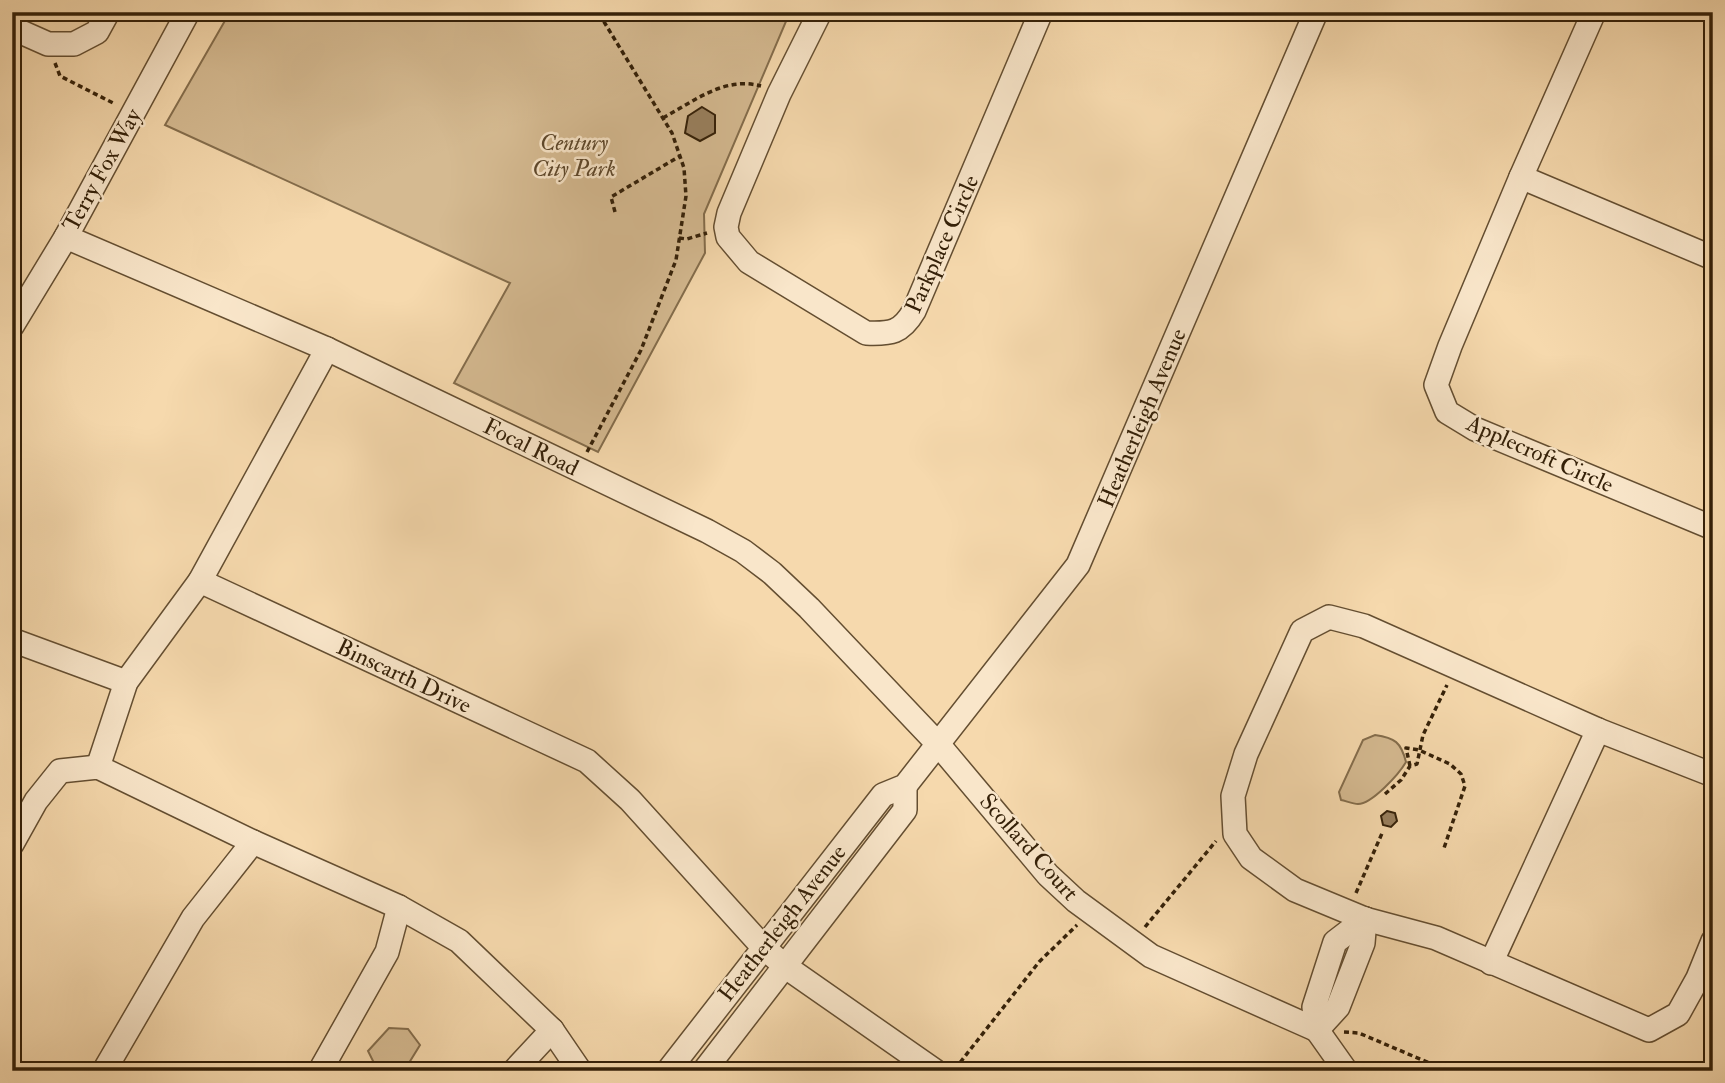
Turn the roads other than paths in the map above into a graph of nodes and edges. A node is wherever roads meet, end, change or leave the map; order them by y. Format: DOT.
graph roads {
  1 [pos="108,12"];
  2 [pos="188,12"];
  3 [pos="820,12"];
  4 [pos="1041,12"];
  5 [pos="1316,12"];
  6 [pos="1594,12"];
  7 [pos="12,28"];
  8 [pos="1521,177"];
  9 [pos="66,237"];
  10 [pos="1713,258"];
  11 [pos="15,313"];
  12 [pos="327,349"];
  13 [pos="1713,528"];
  14 [pos="200,581"];
  15 [pos="12,640"];
  16 [pos="126,682"];
  17 [pos="1598,730"];
  18 [pos="938,744"];
  19 [pos="98,767"];
  20 [pos="1713,775"];
  21 [pos="905,786"];
  22 [pos="253,842"];
  23 [pos="12,844"];
  24 [pos="399,907"];
  25 [pos="1357,915"];
  26 [pos="1713,941"];
  27 [pos="763,947"];
  28 [pos="1490,963"];
  29 [pos="786,967"];
  30 [pos="552,1030"];
  31 [pos="1317,1030"];
  32 [pos="104,1071"];
  33 [pos="320,1071"];
  34 [pos="514,1071"];
  35 [pos="580,1071"];
  36 [pos="668,1071"];
  37 [pos="704,1071"];
  38 [pos="935,1071"];
  39 [pos="1346,1071"];
  1 -- 7 [label="street"];
  2 -- 9 [label="street, Terry Fox Way"];
  3 -- 4 [label="street, Parkplace Circle"];
  5 -- 18 [label="street, Heatherleigh Avenue"];
  6 -- 8 [label="street, Applecroft Circle"];
  8 -- 10 [label="street"];
  8 -- 13 [label="street, Applecroft Circle"];
  9 -- 11 [label="street, Terry Fox Way"];
  9 -- 12 [label="street, Focal Road"];
  12 -- 14 [label="street"];
  12 -- 18 [label="street, Focal Road"];
  14 -- 16 [label="street"];
  14 -- 27 [label="street, Binscarth Drive"];
  15 -- 16 [label="street"];
  16 -- 19 [label="street"];
  17 -- 20 [label="street"];
  17 -- 25 [label="street"];
  17 -- 28 [label="street"];
  18 -- 21 [label="street, Heatherleigh Avenue"];
  18 -- 31 [label="street, Scollard Court"];
  19 -- 22 [label="street"];
  19 -- 23 [label="street"];
  21 -- 27 [label="street, Heatherleigh Avenue"];
  21 -- 29 [label="street, Heatherleigh Avenue"];
  22 -- 24 [label="street"];
  22 -- 32 [label="street"];
  24 -- 30 [label="street"];
  24 -- 33 [label="street"];
  25 -- 28 [label="street"];
  25 -- 31 [label="street"];
  26 -- 28 [label="street"];
  27 -- 29 [label="street, Binscarth Drive"];
  27 -- 36 [label="street, Heatherleigh Avenue"];
  29 -- 37 [label="street, Heatherleigh Avenue"];
  29 -- 38 [label="street, Binscarth Drive"];
  30 -- 34 [label="street"];
  30 -- 35 [label="street"];
  31 -- 39 [label="street"];
}
